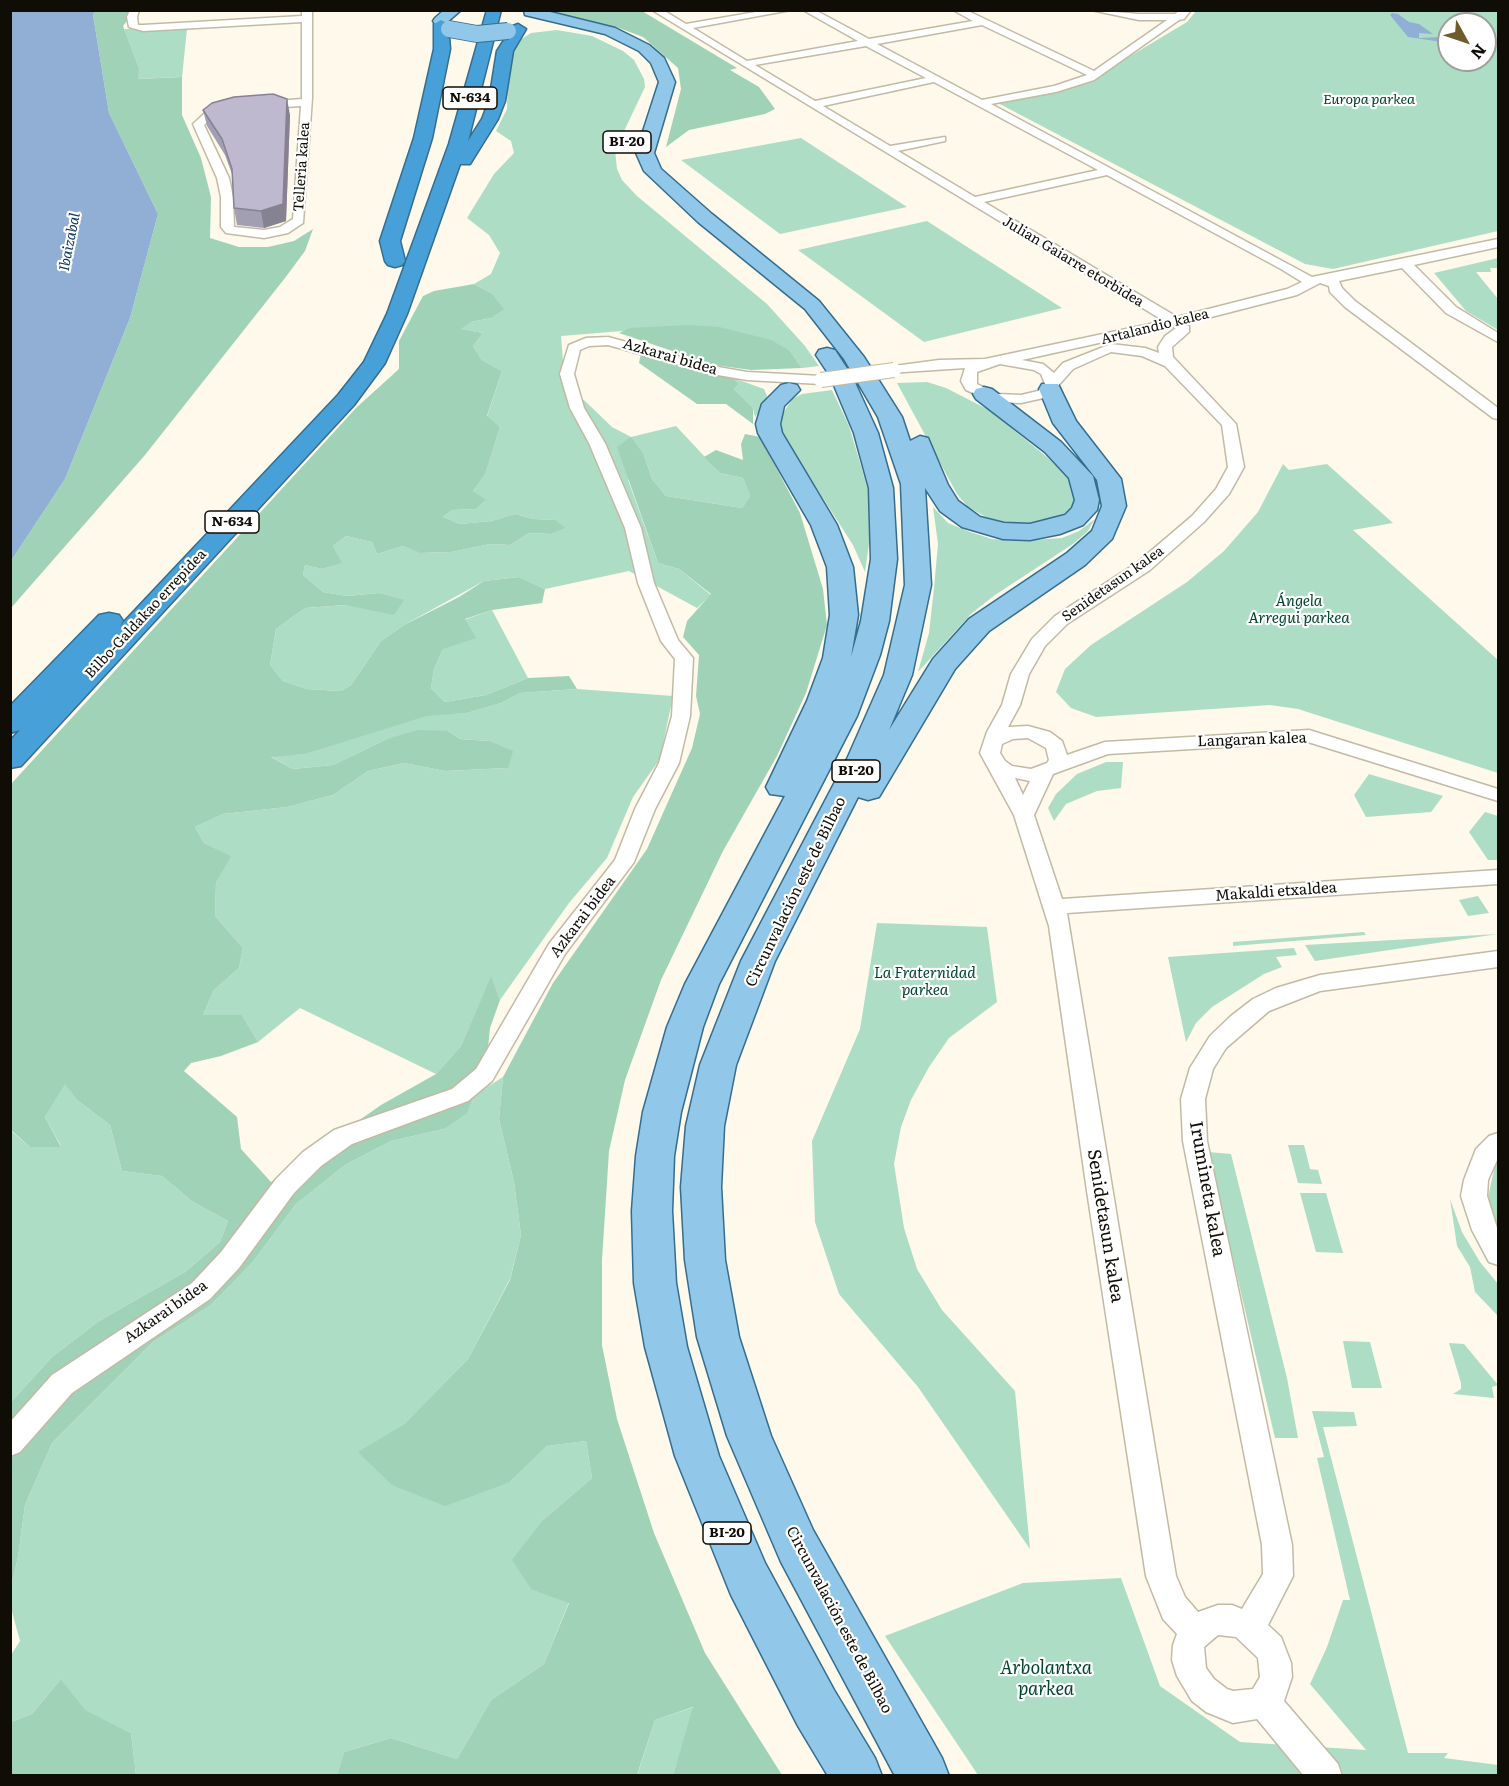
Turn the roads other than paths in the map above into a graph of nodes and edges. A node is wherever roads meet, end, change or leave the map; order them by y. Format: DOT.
graph roads {
  1 [pos="135,10"];
  2 [pos="454,10"];
  3 [pos="656,10"];
  4 [pos="787,10"];
  5 [pos="807,10"];
  6 [pos="957,10"];
  7 [pos="1095,10"];
  8 [pos="1184,14"];
  9 [pos="307,15"];
  10 [pos="483,19"];
  11 [pos="440,21"];
  12 [pos="522,22"];
  13 [pos="984,22"];
  14 [pos="684,27"];
  15 [pos="1151,37"];
  16 [pos="868,43"];
  17 [pos="745,64"];
  18 [pos="1095,75"];
  19 [pos="936,79"];
  20 [pos="452,101"];
  21 [pos="306,102"];
  22 [pos="981,104"];
  23 [pos="812,105"];
  24 [pos="632,130"];
  25 [pos="442,133"];
  26 [pos="941,139"];
  27 [pos="886,150"];
  28 [pos="1107,171"];
  29 [pos="973,201"];
  30 [pos="1498,243"];
  31 [pos="406,261"];
  32 [pos="1405,264"];
  33 [pos="1323,285"];
  34 [pos="385,288"];
  35 [pos="768,292"];
  36 [pos="812,306"];
  37 [pos="374,314"];
  38 [pos="1179,325"];
  39 [pos="1498,338"];
  40 [pos="1112,348"];
  41 [pos="1167,360"];
  42 [pos="993,362"];
  43 [pos="894,369"];
  44 [pos="747,376"];
  45 [pos="821,380"];
  46 [pos="1051,387"];
  47 [pos="789,390"];
  48 [pos="977,391"];
  49 [pos="1498,415"];
  50 [pos="1011,705"];
  51 [pos="10,724"];
  52 [pos="1042,736"];
  53 [pos="994,741"];
  54 [pos="1105,748"];
  55 [pos="10,759"];
  56 [pos="998,765"];
  57 [pos="1049,770"];
  58 [pos="1498,795"];
  59 [pos="1024,815"];
  60 [pos="774,847"];
  61 [pos="1498,878"];
  62 [pos="1054,907"];
  63 [pos="1498,959"];
  64 [pos="736,1018"];
  65 [pos="1498,1143"];
  66 [pos="1498,1254"];
  67 [pos="10,1443"];
  68 [pos="1247,1626"];
  69 [pos="1195,1632"];
  70 [pos="1263,1701"];
  71 [pos="857,1776"];
  72 [pos="924,1776"];
  73 [pos="1326,1776"];
  1 -- 9 [label="street, Telleria kalea"];
  2 -- 11 [label="main road"];
  3 -- 14 [label="street, Julian Gaiarre etorbidea"];
  4 -- 14 [label="street"];
  5 -- 16 [label="street"];
  6 -- 13 [label="street"];
  7 -- 8 [label="street"];
  7 -- 15 [label="street"];
  8 -- 15 [label="street"];
  9 -- 21 [label="street, Telleria kalea"];
  10 -- 20 [label="highway, N-634"];
  10 -- 31 [label="highway, N-634"];
  11 -- 12 [label="main road, bridge"];
  11 -- 31 [label="highway, N-634"];
  12 -- 24 [label="main road, BI-20"];
  12 -- 31 [label="highway, N-634"];
  12 -- 36 [label="main road, Circunvalación este de Bilbao / BI-20"];
  13 -- 16 [label="street"];
  13 -- 18 [label="street"];
  14 -- 17 [label="street, Julian Gaiarre etorbidea"];
  15 -- 18 [label="street"];
  16 -- 17 [label="street"];
  16 -- 19 [label="street"];
  17 -- 23 [label="street, Julian Gaiarre etorbidea"];
  18 -- 22 [label="street"];
  19 -- 22 [label="street"];
  19 -- 23 [label="street"];
  21 -- 21 [label="street, Telleria kalea"];
  22 -- 28 [label="street"];
  23 -- 27 [label="street, Julian Gaiarre etorbidea"];
  25 -- 31 [label="highway, N-634"];
  26 -- 27 [label="street"];
  27 -- 29 [label="street, Julian Gaiarre etorbidea"];
  28 -- 29 [label="street, Julian Gaiarre etorbidea"];
  28 -- 33 [label="street"];
  29 -- 38 [label="street, Julian Gaiarre etorbidea"];
  30 -- 32 [label="street, Artalandio kalea"];
  31 -- 34 [label="highway, N-634"];
  31 -- 55 [label="highway, Bilbo-Galdakao errepidea / N-634"];
  32 -- 33 [label="street, Artalandio kalea"];
  32 -- 39 [label="street"];
  33 -- 38 [label="street, Artalandio kalea"];
  33 -- 49 [label="street"];
  35 -- 60 [label="main road, BI-20"];
  36 -- 48 [label="main road"];
  36 -- 64 [label="main road, Circunvalación este de Bilbao / BI-20"];
  37 -- 51 [label="highway, Bilbo-Galdakao errepidea / N-634"];
  38 -- 40 [label="street, Artalandio kalea"];
  38 -- 41 [label="street"];
  38 -- 42 [label="street, Artalandio kalea"];
  40 -- 41 [label="street"];
  40 -- 46 [label="street, Artalandio kalea"];
  41 -- 50 [label="street, Senidetasun kalea"];
  42 -- 43 [label="street"];
  42 -- 46 [label="street"];
  42 -- 48 [label="street"];
  43 -- 45 [label="street, bridge"];
  43 -- 48 [label="street"];
  44 -- 45 [label="street"];
  44 -- 47 [label="street"];
  44 -- 67 [label="street, Azkarai bidea"];
  45 -- 47 [label="street"];
  46 -- 48 [label="street"];
  46 -- 64 [label="main road"];
  47 -- 60 [label="main road"];
  50 -- 52 [label="street"];
  50 -- 53 [label="street, Senidetasun kalea"];
  52 -- 53 [label="street"];
  52 -- 54 [label="street, Langaran kalea"];
  52 -- 57 [label="street"];
  53 -- 56 [label="street"];
  54 -- 57 [label="street, Langaran kalea"];
  54 -- 58 [label="street, Langaran kalea"];
  56 -- 57 [label="street"];
  56 -- 59 [label="street, Senidetasun kalea"];
  57 -- 59 [label="street"];
  59 -- 62 [label="street, Senidetasun kalea"];
  60 -- 71 [label="main road, BI-20"];
  61 -- 62 [label="street, Makaldi etxaldea"];
  62 -- 69 [label="street, Senidetasun kalea"];
  63 -- 68 [label="street, Irumineta kalea"];
  64 -- 72 [label="main road, Circunvalación este de Bilbao / BI-20"];
  65 -- 66 [label="street"];
  68 -- 69 [label="street"];
  68 -- 70 [label="street"];
  69 -- 70 [label="street"];
  70 -- 73 [label="street"];
}
